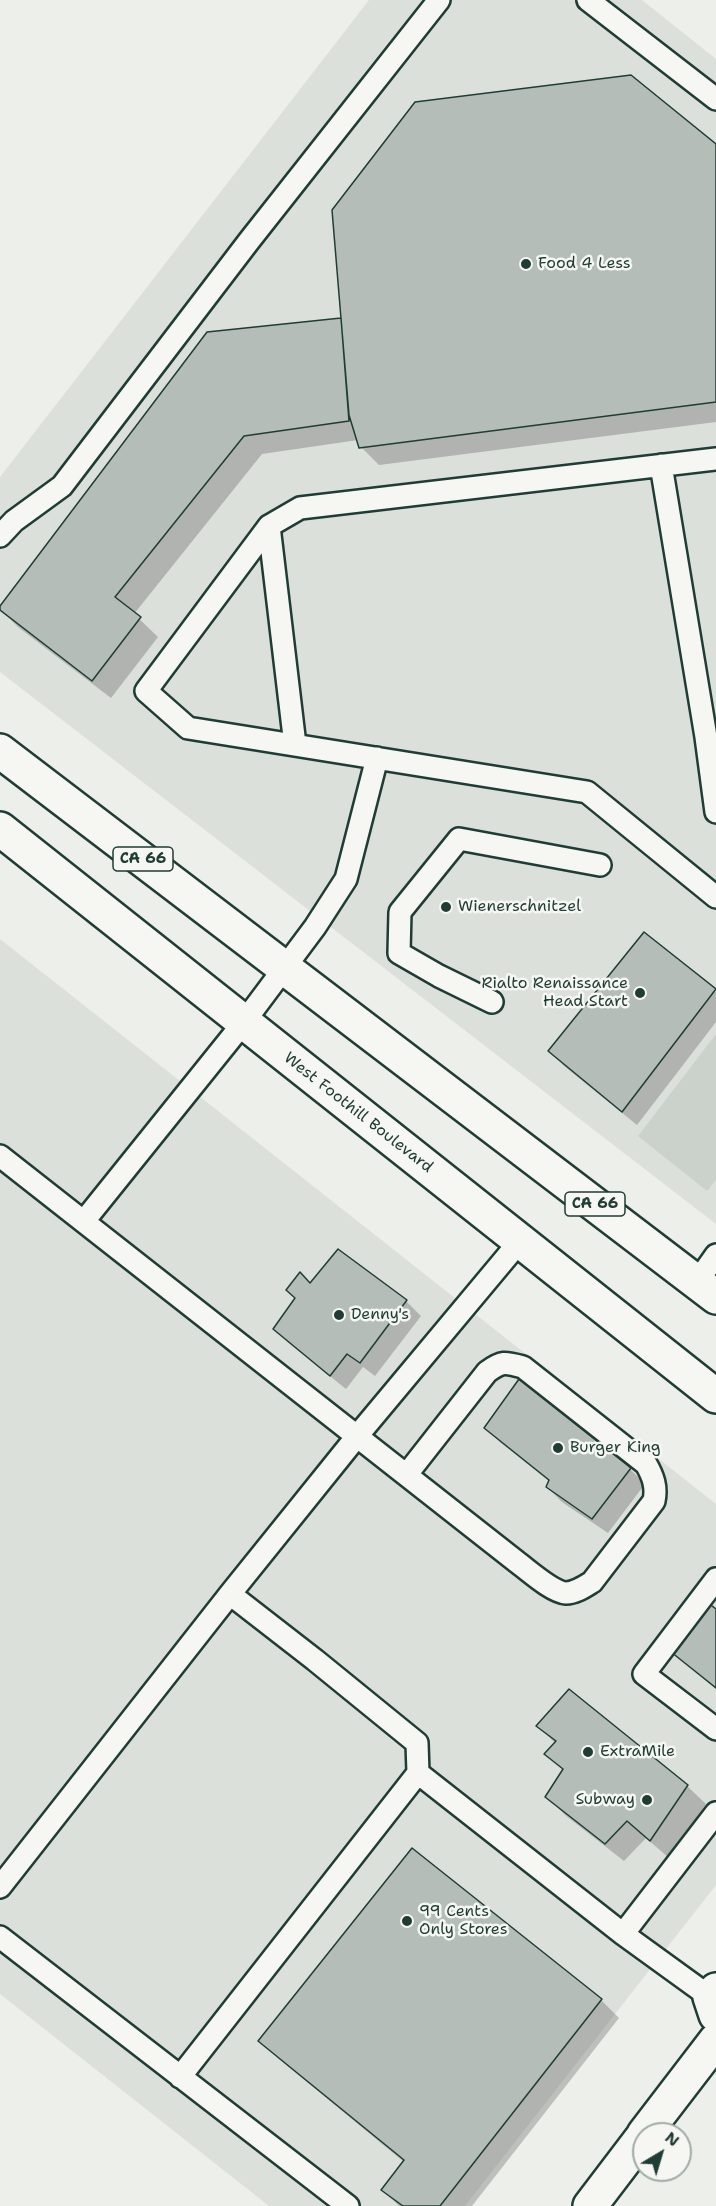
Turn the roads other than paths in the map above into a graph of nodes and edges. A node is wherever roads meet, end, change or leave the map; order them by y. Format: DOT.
graph roads {
  1 [pos="439,0"];
  2 [pos="588,0"];
  3 [pos="716,99"];
  4 [pos="716,459"];
  5 [pos="661,465"];
  6 [pos="269,526"];
  7 [pos="0,536"];
  8 [pos="295,745"];
  9 [pos="0,751"];
  10 [pos="377,758"];
  11 [pos="716,812"];
  12 [pos="0,829"];
  13 [pos="600,865"];
  14 [pos="716,897"];
  15 [pos="285,967"];
  16 [pos="492,1002"];
  17 [pos="244,1022"];
  18 [pos="0,1156"];
  19 [pos="84,1221"];
  20 [pos="520,1241"];
  21 [pos="716,1255"];
  22 [pos="706,1289"];
  23 [pos="716,1396"];
  24 [pos="358,1435"];
  25 [pos="407,1474"];
  26 [pos="716,1579"];
  27 [pos="230,1594"];
  28 [pos="716,1729"];
  29 [pos="418,1773"];
  30 [pos="716,1813"];
  31 [pos="0,1887"];
  32 [pos="622,1934"];
  33 [pos="0,1937"];
  34 [pos="714,2000"];
  35 [pos="716,2040"];
  36 [pos="180,2077"];
  37 [pos="653,2122"];
  38 [pos="632,2150"];
  39 [pos="348,2206"];
  40 [pos="590,2206"];
  1 -- 7 [label="lane"];
  2 -- 3 [label="lane"];
  4 -- 5 [label="lane"];
  5 -- 6 [label="lane"];
  5 -- 11 [label="lane"];
  6 -- 8 [label="lane"];
  6 -- 8 [label="lane"];
  8 -- 10 [label="lane"];
  9 -- 15 [label="main road, CA 66"];
  10 -- 14 [label="lane"];
  10 -- 15 [label="lane"];
  12 -- 17 [label="main road, West Foothill Boulevard"];
  13 -- 16 [label="lane"];
  15 -- 17 [label="lane"];
  15 -- 22 [label="main road, CA 66"];
  17 -- 19 [label="lane"];
  17 -- 20 [label="main road, West Foothill Boulevard"];
  18 -- 19 [label="lane"];
  19 -- 24 [label="lane"];
  20 -- 23 [label="main road, West Foothill Boulevard"];
  20 -- 24 [label="lane"];
  21 -- 22 [label="lane"];
  24 -- 25 [label="lane"];
  24 -- 27 [label="lane"];
  25 -- 25 [label="lane"];
  26 -- 28 [label="lane"];
  27 -- 29 [label="lane"];
  27 -- 31 [label="lane"];
  29 -- 32 [label="lane"];
  29 -- 36 [label="lane"];
  30 -- 32 [label="lane"];
  32 -- 34 [label="lane"];
  33 -- 36 [label="lane"];
  35 -- 37 [label="main road"];
  36 -- 39 [label="lane"];
  38 -- 40 [label="main road"];
}
